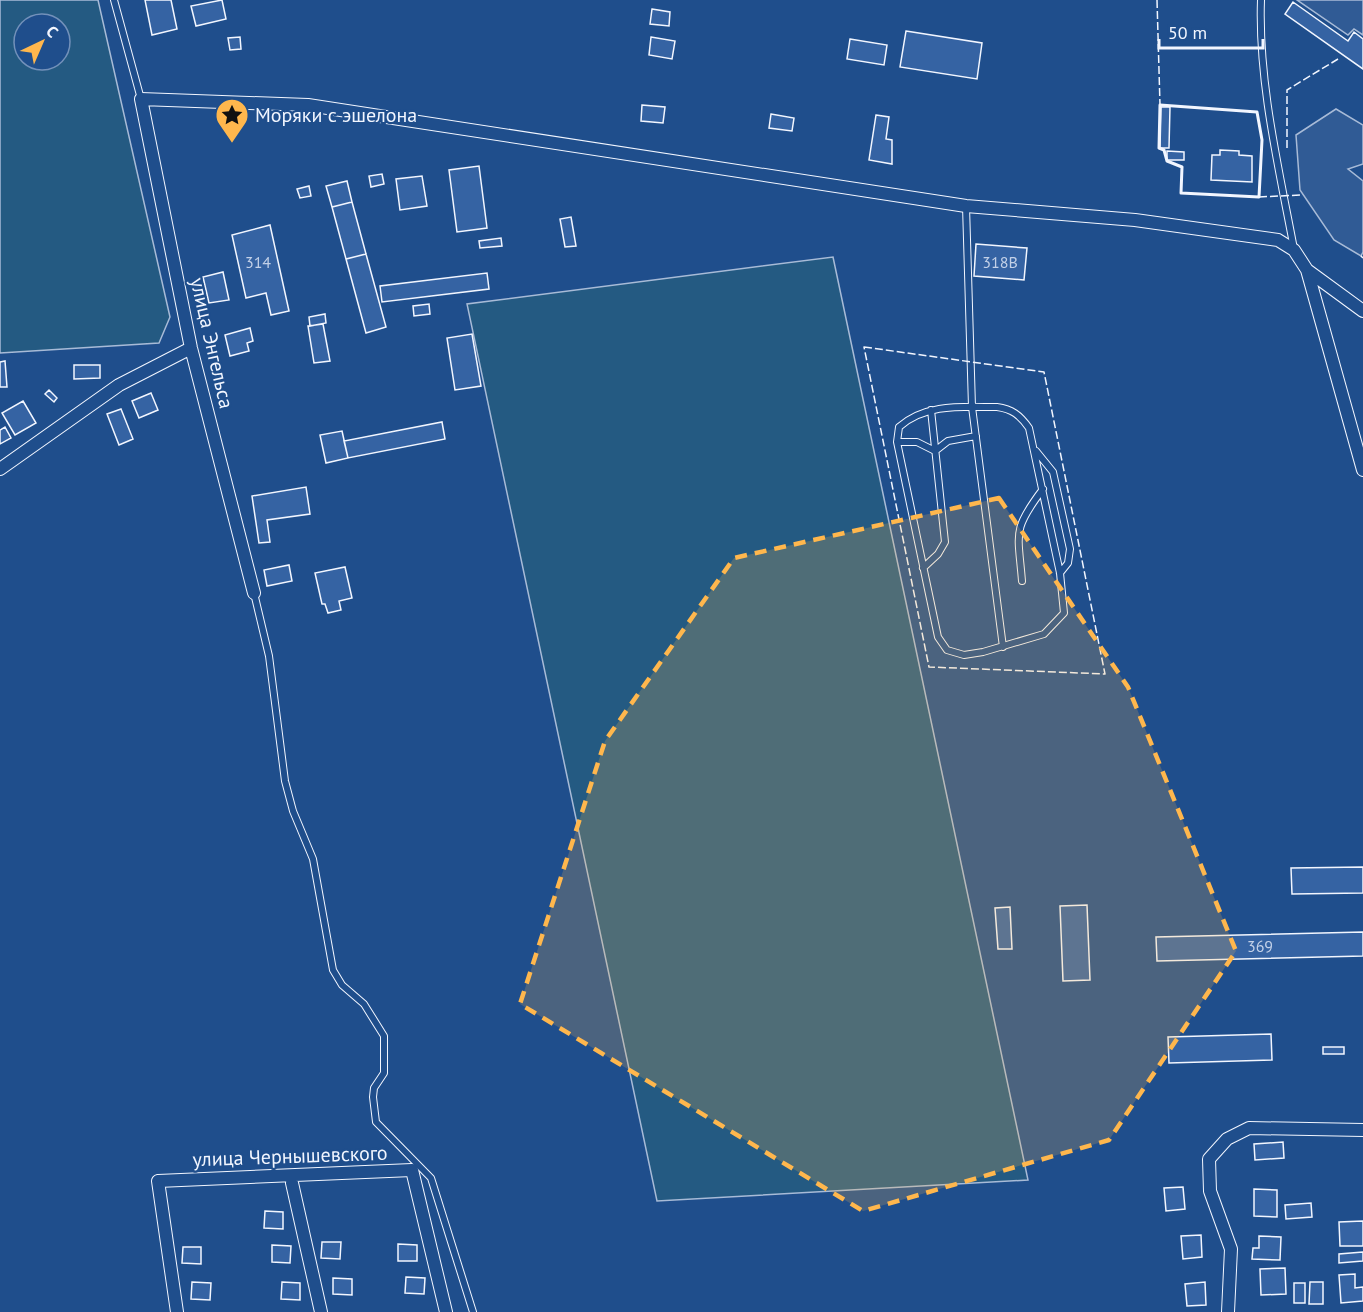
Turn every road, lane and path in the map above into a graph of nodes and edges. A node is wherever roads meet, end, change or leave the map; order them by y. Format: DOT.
graph roads {
  1 [pos="114,0"];
  2 [pos="1261,0"];
  3 [pos="141,99"];
  4 [pos="966,206"];
  5 [pos="1294,250"];
  6 [pos="1307,270"];
  7 [pos="1363,311"];
  8 [pos="191,348"];
  9 [pos="972,407"];
  10 [pos="931,410"];
  11 [pos="976,436"];
  12 [pos="897,442"];
  13 [pos="1034,449"];
  14 [pos="935,451"];
  15 [pos="0,469"];
  16 [pos="1363,470"];
  17 [pos="1043,489"];
  18 [pos="923,568"];
  19 [pos="1060,573"];
  20 [pos="1022,581"];
  21 [pos="254,593"];
  22 [pos="1004,647"];
  23 [pos="1363,1130"];
  24 [pos="292,1183"];
  25 [pos="177,1312"];
  26 [pos="321,1312"];
  27 [pos="446,1312"];
  28 [pos="473,1312"];
  29 [pos="1228,1312"];
  1 -- 3 [label="lane"];
  2 -- 5 [label="lane"];
  3 -- 4 [label="street"];
  3 -- 8 [label="street, улица Энгельса"];
  4 -- 5 [label="street"];
  4 -- 9 [label="lane"];
  5 -- 6 [label="street"];
  6 -- 7 [label="street"];
  6 -- 16 [label="street"];
  8 -- 15 [label="street"];
  8 -- 21 [label="street, улица Энгельса"];
  9 -- 10 [label="lane"];
  9 -- 11 [label="lane"];
  9 -- 13 [label="lane"];
  10 -- 12 [label="lane"];
  10 -- 14 [label="lane"];
  11 -- 14 [label="lane"];
  11 -- 22 [label="lane"];
  12 -- 14 [label="lane"];
  12 -- 18 [label="lane"];
  13 -- 17 [label="lane"];
  13 -- 19 [label="lane"];
  14 -- 18 [label="lane"];
  17 -- 19 [label="lane"];
  17 -- 20 [label="lane"];
  18 -- 22 [label="lane"];
  19 -- 22 [label="lane"];
  21 -- 28 [label="lane"];
  23 -- 29 [label="street"];
  24 -- 26 [label="street"];
  25 -- 27 [label="street, улица Чернышевского"];
}
